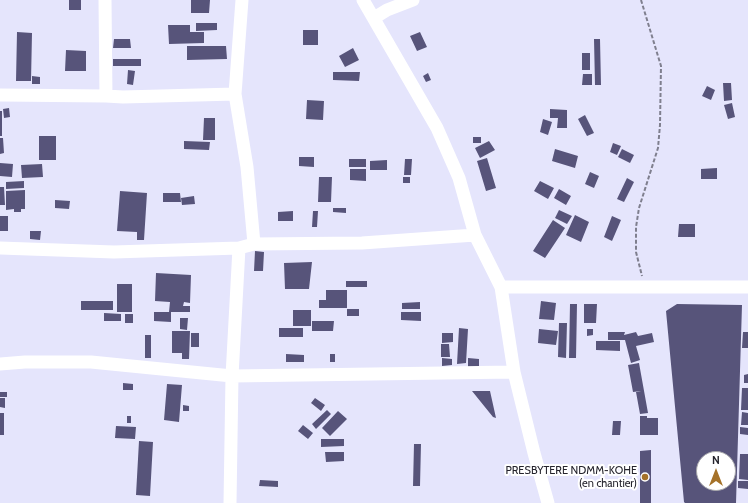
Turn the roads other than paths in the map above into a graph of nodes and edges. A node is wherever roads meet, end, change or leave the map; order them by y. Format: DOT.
graph roads {
  1 [pos="105,0"];
  2 [pos="242,0"];
  3 [pos="363,0"];
  4 [pos="413,0"];
  5 [pos="374,18"];
  6 [pos="235,94"];
  7 [pos="0,95"];
  8 [pos="106,96"];
  9 [pos="476,235"];
  10 [pos="254,244"];
  11 [pos="0,248"];
  12 [pos="239,248"];
  13 [pos="500,287"];
  14 [pos="748,287"];
  15 [pos="0,364"];
  16 [pos="514,372"];
  17 [pos="232,376"];
  18 [pos="230,503"];
  19 [pos="548,503"];
  1 -- 8 [label="street"];
  2 -- 6 [label="street"];
  3 -- 5 [label="street"];
  4 -- 5 [label="street"];
  5 -- 9 [label="street"];
  6 -- 8 [label="street"];
  6 -- 10 [label="street"];
  7 -- 8 [label="street"];
  9 -- 10 [label="street"];
  9 -- 13 [label="street"];
  10 -- 12 [label="street"];
  11 -- 12 [label="street"];
  12 -- 17 [label="street"];
  13 -- 14 [label="street"];
  13 -- 16 [label="street"];
  15 -- 17 [label="street"];
  16 -- 17 [label="street"];
  16 -- 19 [label="street"];
  17 -- 18 [label="street"];
}
